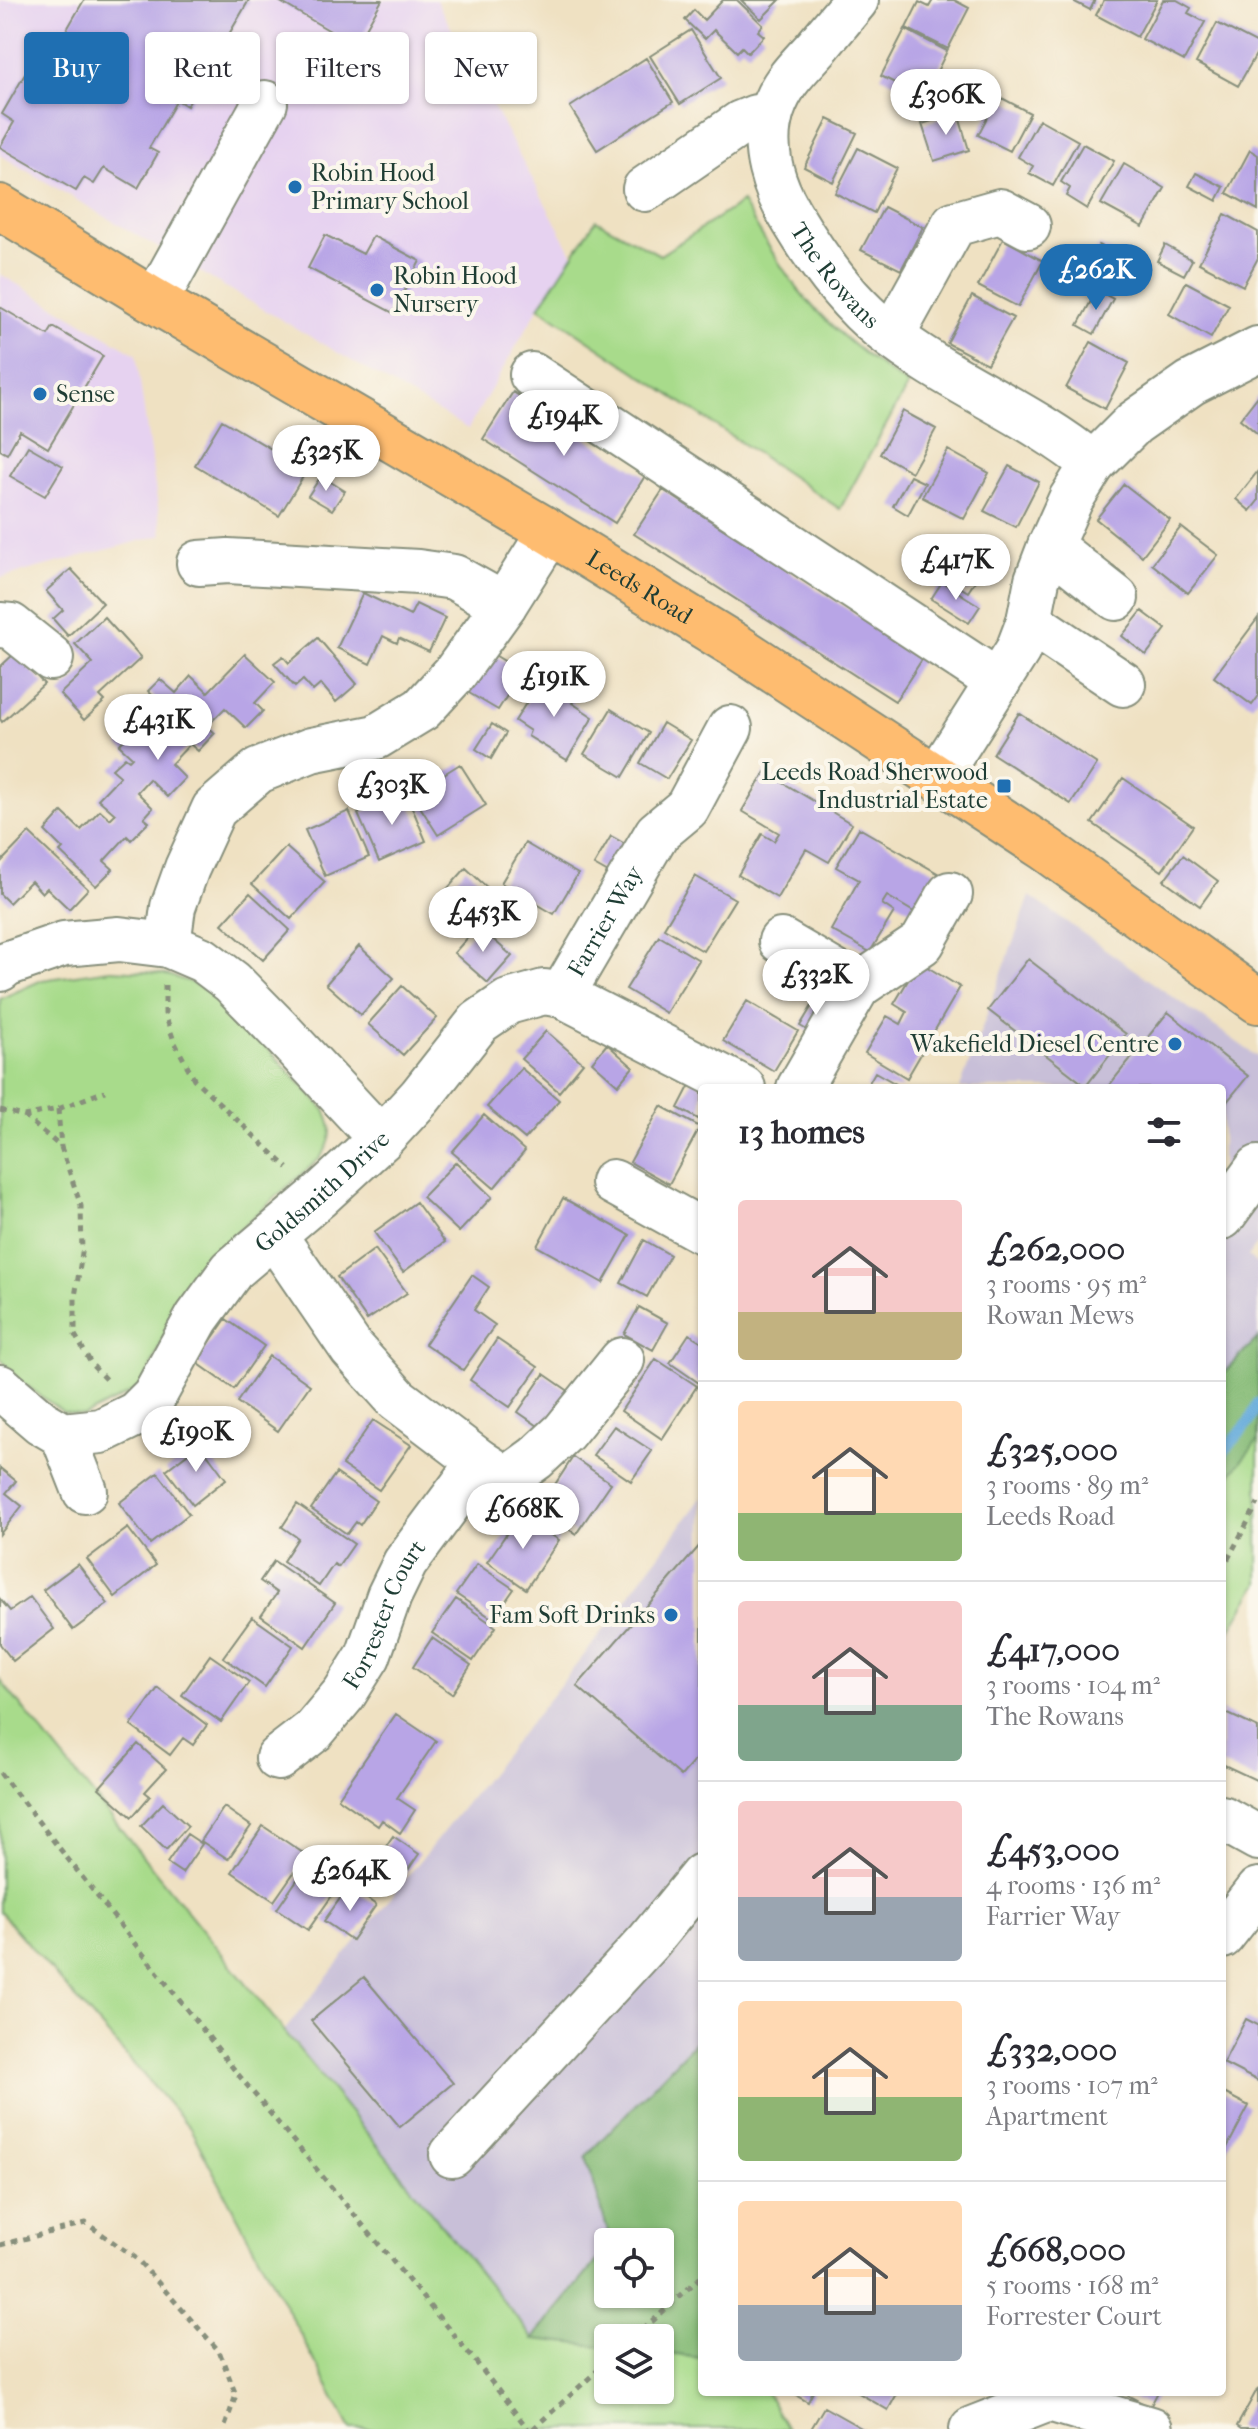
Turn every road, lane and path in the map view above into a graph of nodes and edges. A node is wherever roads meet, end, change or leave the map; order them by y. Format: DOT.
graph roads {
  1 [pos="856,0"];
  2 [pos="265,103"];
  3 [pos="770,118"];
  4 [pos="645,189"];
  5 [pos="0,207"];
  6 [pos="1028,226"];
  7 [pos="156,300"];
  8 [pos="892,336"];
  9 [pos="1258,349"];
  10 [pos="532,375"];
  11 [pos="1093,464"];
  12 [pos="550,532"];
  13 [pos="1050,546"];
  14 [pos="199,563"];
  15 [pos="1116,598"];
  16 [pos="504,605"];
  17 [pos="1029,621"];
  18 [pos="0,625"];
  19 [pos="51,658"];
  20 [pos="998,682"];
  21 [pos="1123,684"];
  22 [pos="730,728"];
  23 [pos="938,776"];
  24 [pos="950,894"];
  25 [pos="781,941"];
  26 [pos="168,945"];
  27 [pos="0,969"];
  28 [pos="858,986"];
  29 [pos="562,995"];
  30 [pos="1256,997"];
  31 [pos="735,1084"];
  32 [pos="801,1084"];
  33 [pos="105,1091"];
  34 [pos="58,1109"];
  35 [pos="0,1110"];
  36 [pos="24,1116"];
  37 [pos="381,1139"];
  38 [pos="61,1147"];
  39 [pos="1258,1168"];
  40 [pos="613,1182"];
  41 [pos="317,1198"];
  42 [pos="1226,1212"];
  43 [pos="698,1229"];
  44 [pos="274,1235"];
  45 [pos="622,1360"];
  46 [pos="0,1387"];
  47 [pos="136,1414"];
  48 [pos="63,1435"];
  49 [pos="494,1471"];
  50 [pos="85,1491"];
  51 [pos="1258,1503"];
  52 [pos="1226,1563"];
  53 [pos="278,1758"];
  54 [pos="0,1773"];
  55 [pos="1226,1820"];
  56 [pos="1258,1838"];
  57 [pos="698,1881"];
  58 [pos="1258,1890"];
  59 [pos="1226,1931"];
  60 [pos="452,2155"];
  61 [pos="0,2245"];
  62 [pos="698,2280"];
  63 [pos="649,2324"];
  64 [pos="594,2373"];
  65 [pos="1049,2396"];
  66 [pos="224,2429"];
  67 [pos="530,2429"];
  68 [pos="972,2429"];
  69 [pos="1150,2429"];
  1 -- 3 [label="street, The Rowans"];
  2 -- 7 [label="street"];
  3 -- 4 [label="street"];
  3 -- 8 [label="street, The Rowans"];
  5 -- 7 [label="main road, Leeds Road"];
  6 -- 8 [label="street"];
  7 -- 12 [label="main road, Leeds Road"];
  8 -- 11 [label="street, The Rowans"];
  9 -- 11 [label="street"];
  10 -- 20 [label="street"];
  11 -- 13 [label="street"];
  12 -- 16 [label="street"];
  12 -- 23 [label="main road, Leeds Road"];
  13 -- 15 [label="street"];
  13 -- 17 [label="street"];
  14 -- 16 [label="street"];
  16 -- 26 [label="street"];
  17 -- 20 [label="street"];
  17 -- 21 [label="street"];
  18 -- 19 [label="street"];
  20 -- 23 [label="street"];
  22 -- 29 [label="street, Farrier Way"];
  23 -- 30 [label="main road, Leeds Road"];
  24 -- 28 [label="street"];
  25 -- 28 [label="street"];
  26 -- 27 [label="street, Goldsmith Drive"];
  26 -- 37 [label="street, Goldsmith Drive"];
  26 -- 41 [label="path"];
  28 -- 32 [label="street"];
  29 -- 31 [label="street"];
  29 -- 37 [label="street, Farrier Way"];
  33 -- 34 [label="path"];
  34 -- 36 [label="path"];
  34 -- 38 [label="path"];
  35 -- 36 [label="path"];
  36 -- 38 [label="path"];
  37 -- 41 [label="street, Goldsmith Drive"];
  38 -- 47 [label="path"];
  39 -- 42 [label="street"];
  40 -- 43 [label="street"];
  41 -- 44 [label="street, Goldsmith Drive"];
  44 -- 47 [label="street, Goldsmith Drive"];
  44 -- 49 [label="street"];
  45 -- 49 [label="street, Forrester Court"];
  46 -- 48 [label="street"];
  47 -- 48 [label="street, Goldsmith Drive"];
  48 -- 50 [label="street"];
  49 -- 53 [label="street, Forrester Court"];
  51 -- 52 [label="path"];
  54 -- 67 [label="path"];
  55 -- 56 [label="street"];
  57 -- 60 [label="street"];
  58 -- 59 [label="street"];
  61 -- 66 [label="path"];
  62 -- 63 [label="path"];
  64 -- 67 [label="path"];
  65 -- 68 [label="street"];
  65 -- 69 [label="street"];
}
